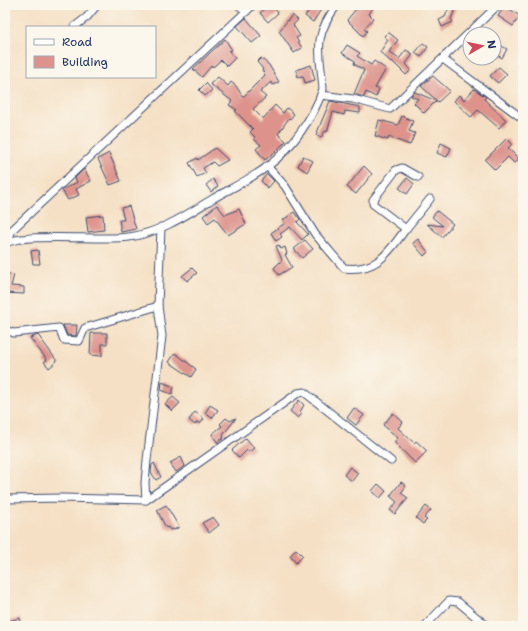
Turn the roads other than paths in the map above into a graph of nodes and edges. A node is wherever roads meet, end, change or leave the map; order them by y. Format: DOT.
graph roads {
  1 [pos="96,5"];
  2 [pos="238,5"];
  3 [pos="253,5"];
  4 [pos="337,5"];
  5 [pos="498,5"];
  6 [pos="247,11"];
  7 [pos="75,26"];
  8 [pos="443,58"];
  9 [pos="321,95"];
  10 [pos="523,119"];
  11 [pos="268,166"];
  12 [pos="418,177"];
  13 [pos="430,199"];
  14 [pos="161,227"];
  15 [pos="406,229"];
  16 [pos="6,243"];
  17 [pos="158,306"];
  18 [pos="5,330"];
  19 [pos="391,460"];
  20 [pos="5,500"];
  21 [pos="146,500"];
  22 [pos="425,626"];
  23 [pos="487,626"];
  1 -- 7 [label="street"];
  2 -- 6 [label="street"];
  3 -- 6 [label="street"];
  4 -- 9 [label="street"];
  5 -- 8 [label="street"];
  6 -- 16 [label="street"];
  8 -- 9 [label="street"];
  8 -- 10 [label="street"];
  9 -- 11 [label="street"];
  11 -- 14 [label="street"];
  11 -- 15 [label="street"];
  12 -- 15 [label="street"];
  13 -- 15 [label="street"];
  14 -- 16 [label="street"];
  14 -- 17 [label="street"];
  17 -- 18 [label="street"];
  17 -- 21 [label="street"];
  19 -- 21 [label="street"];
  20 -- 21 [label="street"];
  22 -- 23 [label="street"];
}
